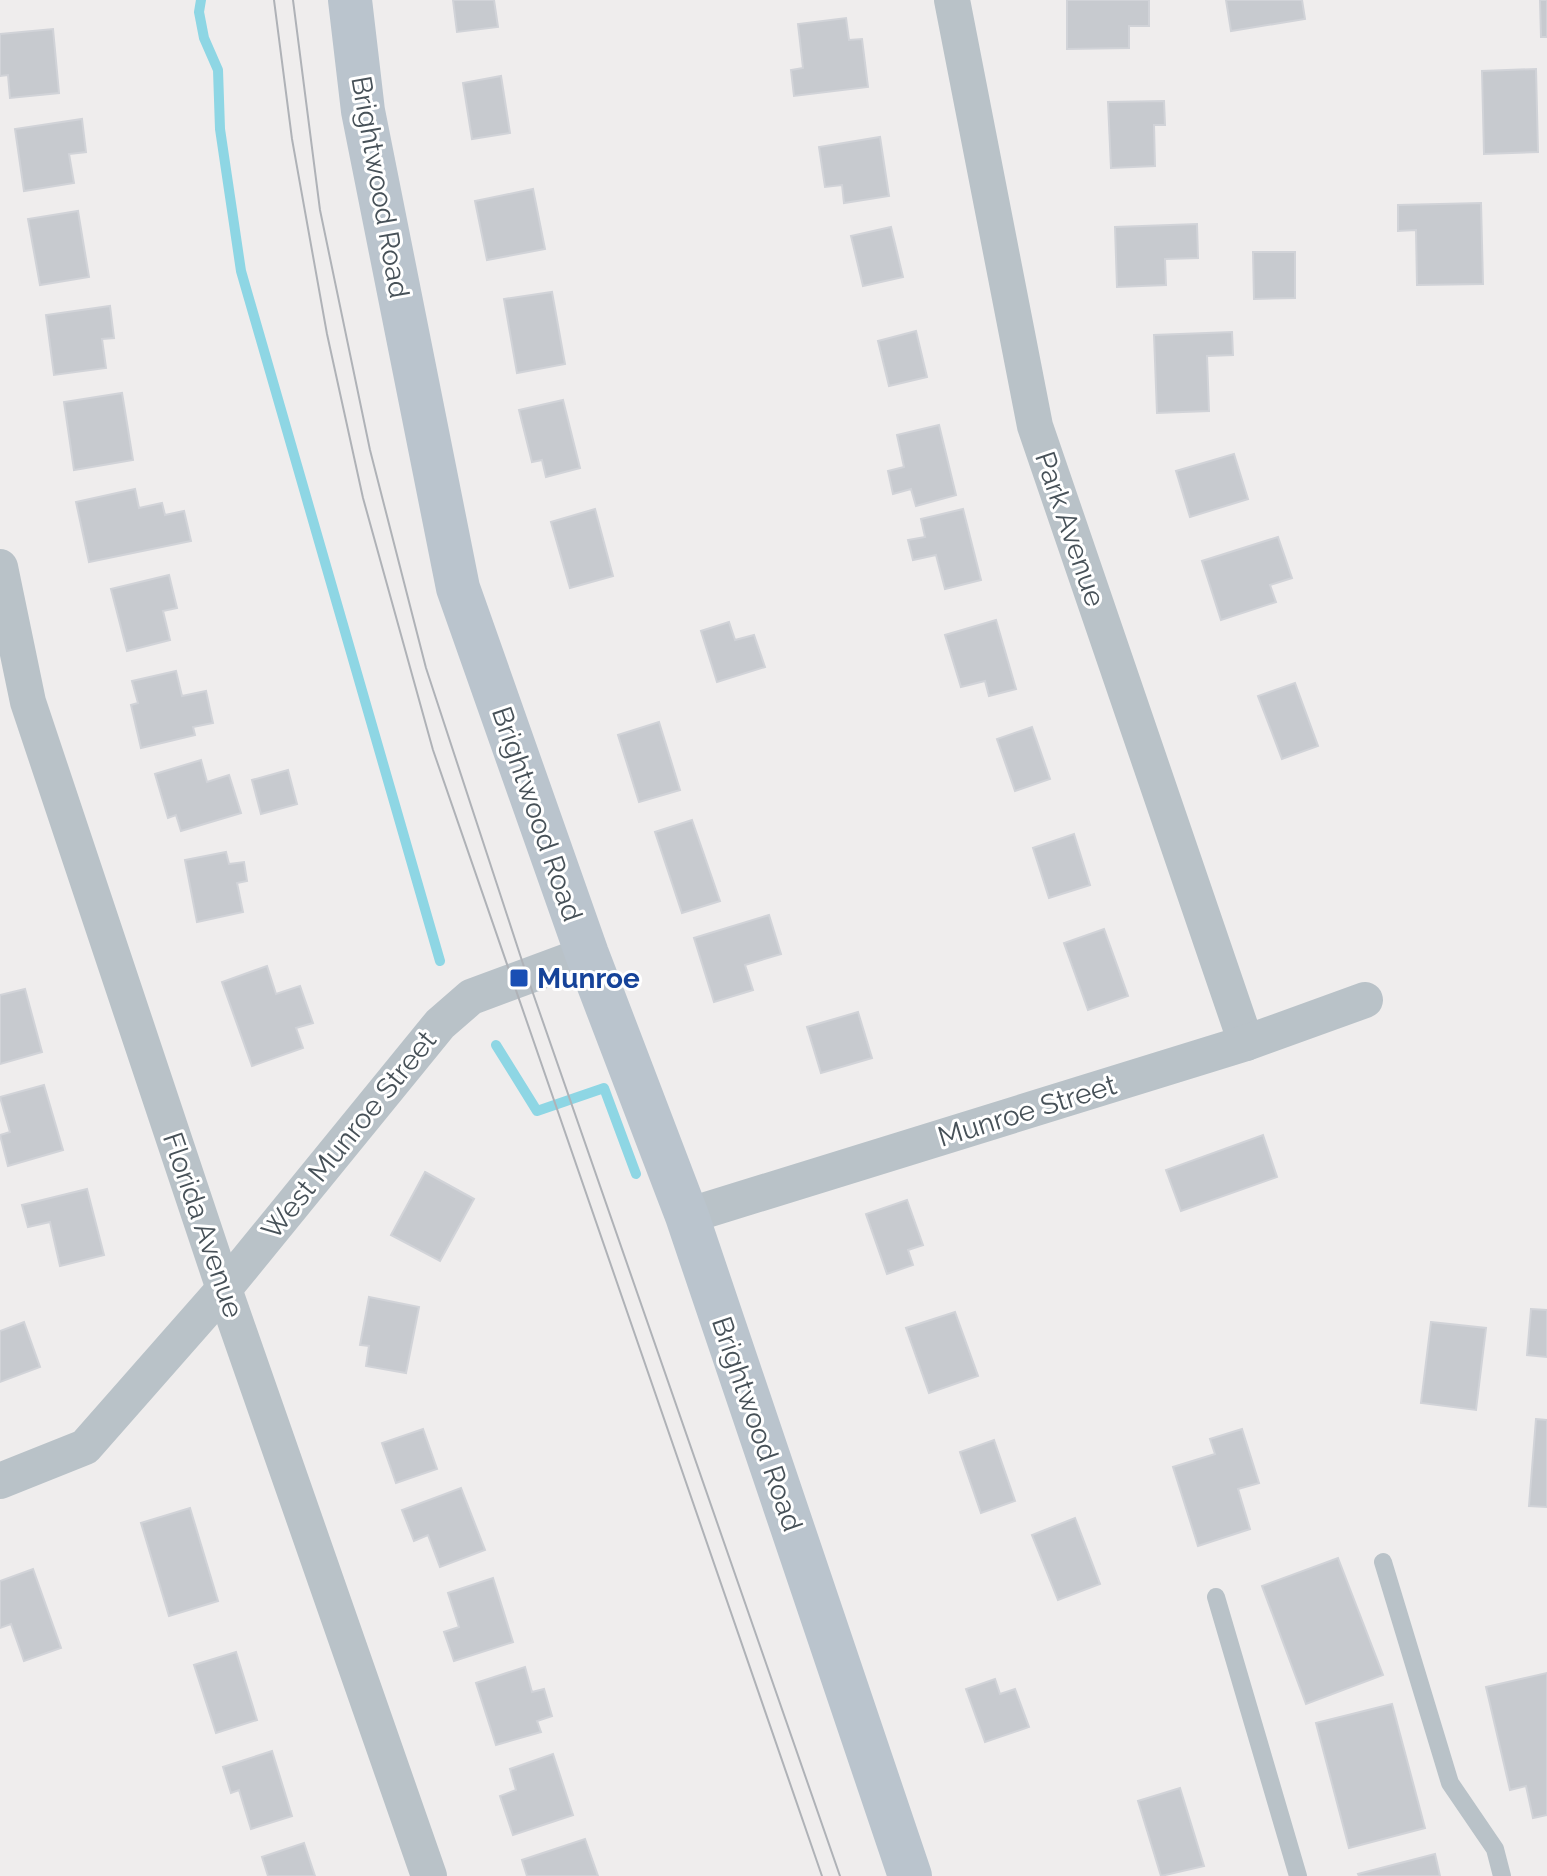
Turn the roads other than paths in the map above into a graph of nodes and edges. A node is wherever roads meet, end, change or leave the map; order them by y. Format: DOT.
graph roads {
  1 [pos="350,0"];
  2 [pos="952,0"];
  3 [pos="0,567"];
  4 [pos="587,954"];
  5 [pos="1365,1000"];
  6 [pos="1246,1043"];
  7 [pos="687,1216"];
  8 [pos="224,1289"];
  9 [pos="0,1481"];
  10 [pos="1383,1562"];
  11 [pos="1216,1597"];
  12 [pos="429,1876"];
  13 [pos="910,1876"];
  14 [pos="1298,1876"];
  15 [pos="1502,1876"];
  1 -- 4 [label="street, Brightwood Road"];
  2 -- 6 [label="street, Park Avenue"];
  3 -- 8 [label="street, Florida Avenue"];
  4 -- 7 [label="street, Brightwood Road"];
  4 -- 8 [label="street, West Munroe Street"];
  5 -- 6 [label="street, Munroe Street"];
  6 -- 7 [label="street, Munroe Street"];
  7 -- 13 [label="street, Brightwood Road"];
  8 -- 9 [label="street, West Munroe Street"];
  8 -- 12 [label="street, Florida Avenue"];
  10 -- 15 [label="lane"];
  11 -- 14 [label="lane"];
}
